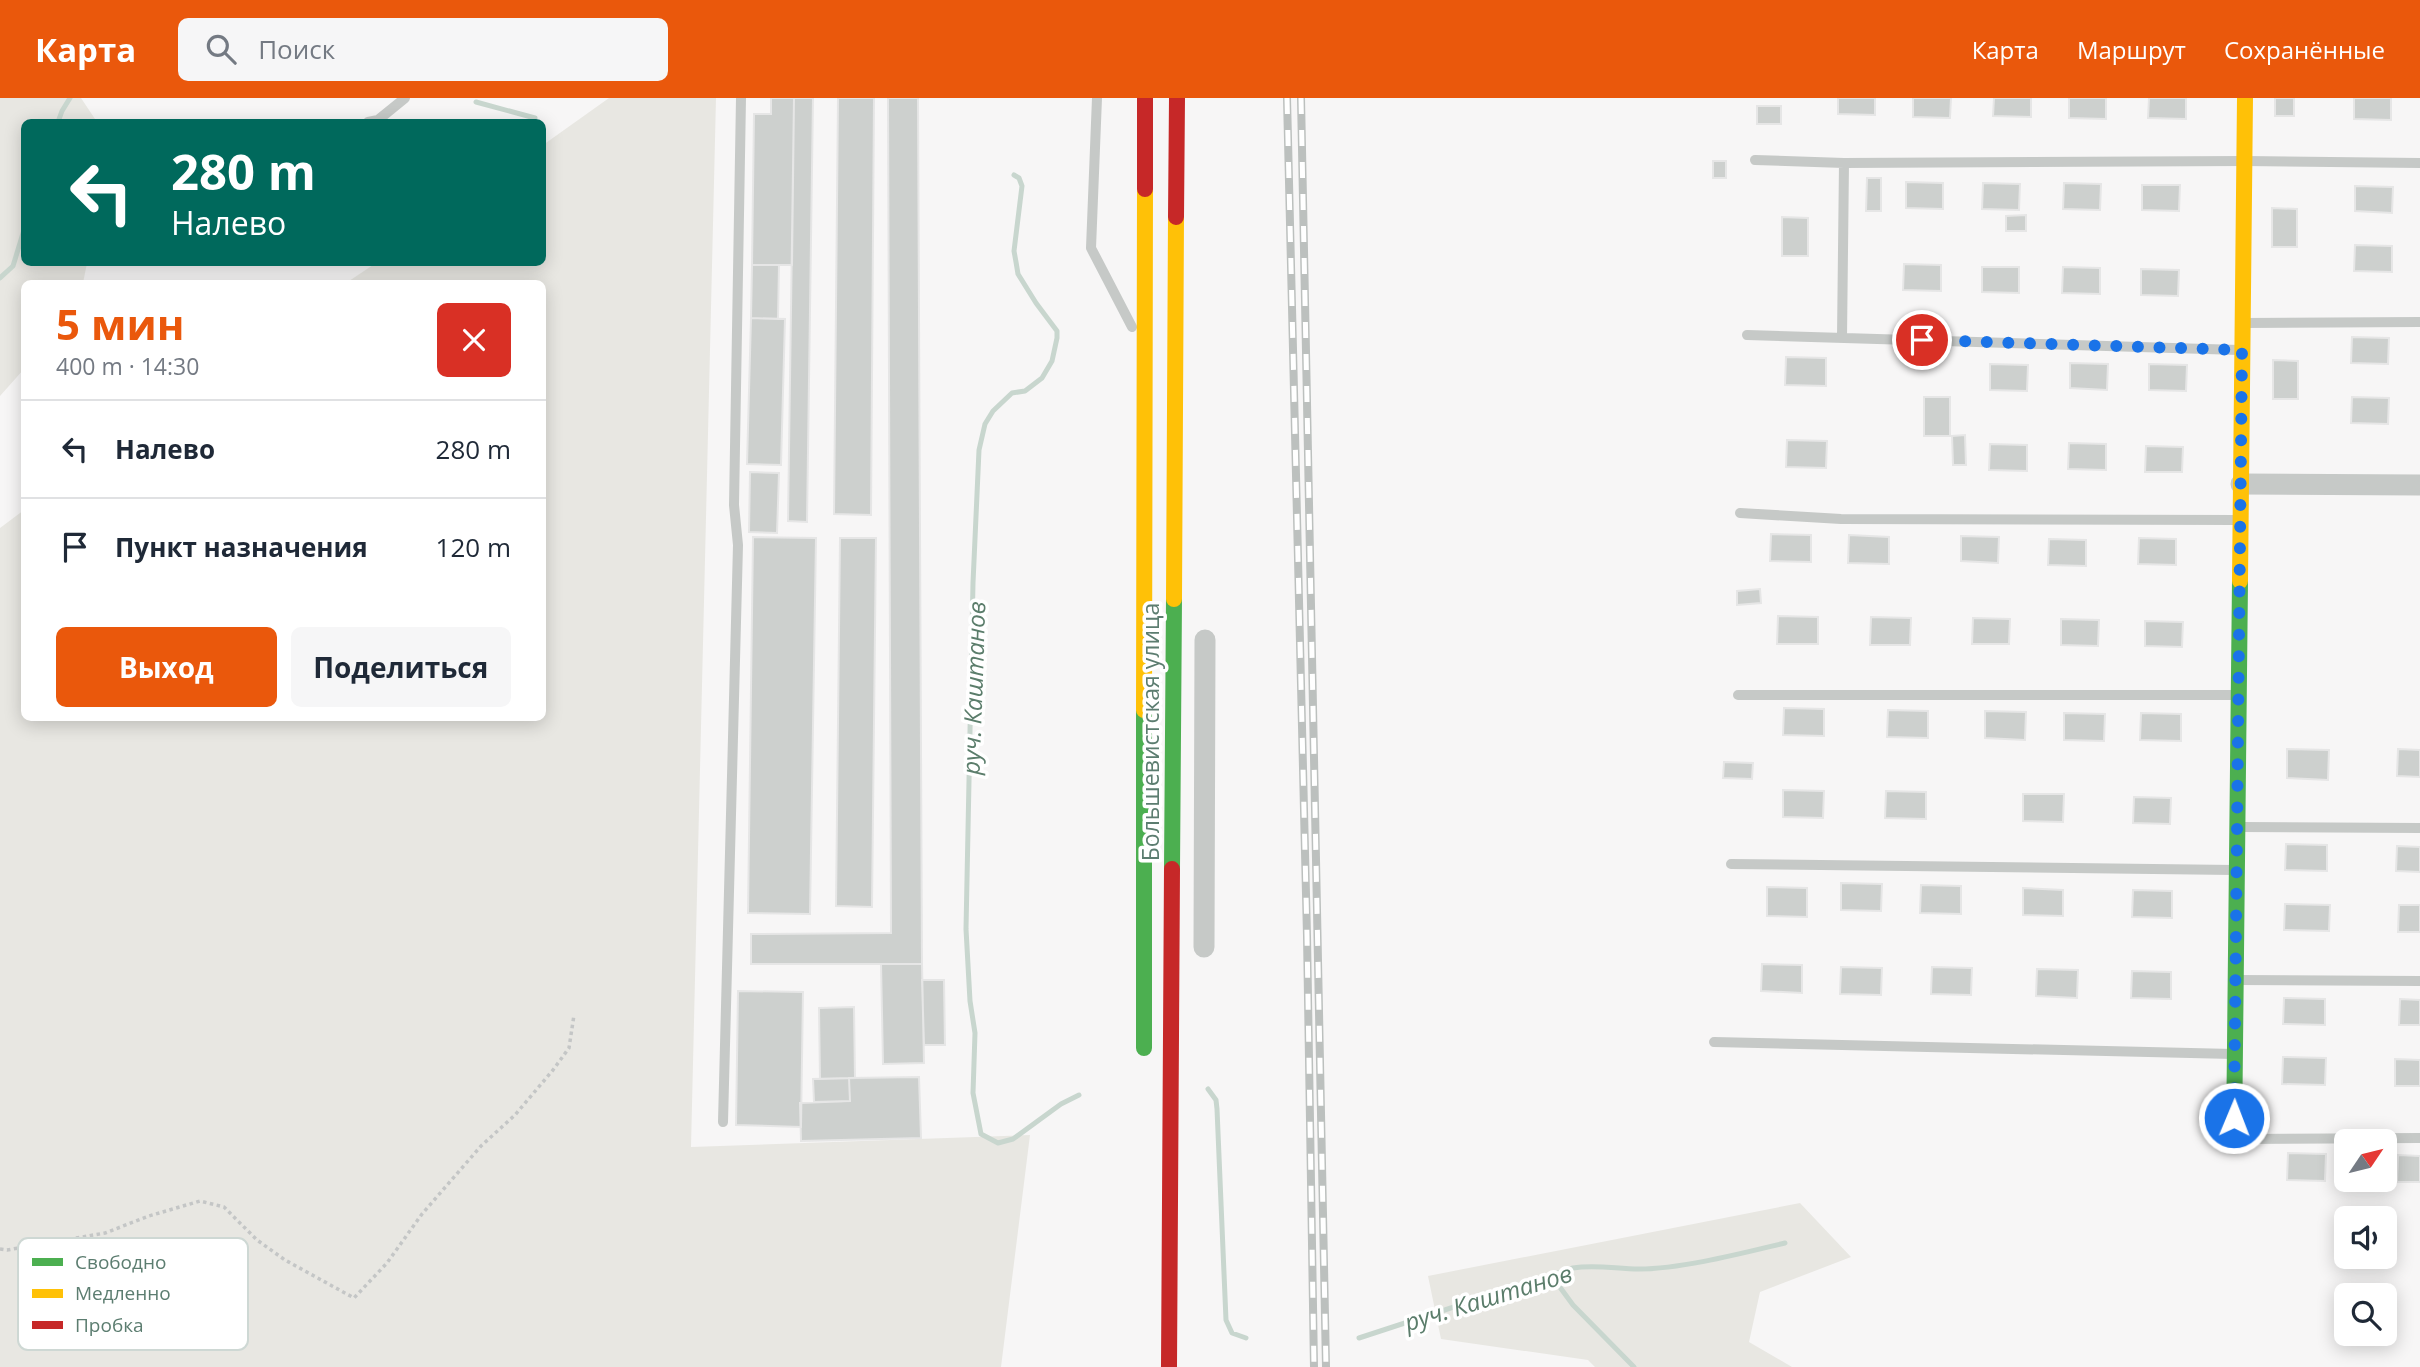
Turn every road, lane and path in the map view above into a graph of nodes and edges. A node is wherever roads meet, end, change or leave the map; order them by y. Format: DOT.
graph roads {
  1 [pos="405,98"];
  2 [pos="741,98"];
  3 [pos="1097,98"];
  4 [pos="1145,98"];
  5 [pos="1177,98"];
  6 [pos="2245,98"];
  7 [pos="379,119"];
  8 [pos="1755,160"];
  9 [pos="2244,161"];
  10 [pos="1844,163"];
  11 [pos="2420,163"];
  12 [pos="2420,322"];
  13 [pos="2242,323"];
  14 [pos="1748,335"];
  15 [pos="1842,338"];
  16 [pos="2242,350"];
  17 [pos="1145,352"];
  18 [pos="2241,484"];
  19 [pos="2420,485"];
  20 [pos="1740,513"];
  21 [pos="2240,520"];
  22 [pos="1205,640"];
  23 [pos="1738,695"];
  24 [pos="2239,695"];
  25 [pos="2237,827"];
  26 [pos="2420,828"];
  27 [pos="1731,864"];
  28 [pos="2237,870"];
  29 [pos="1204,947"];
  30 [pos="2236,980"];
  31 [pos="2420,981"];
  32 [pos="574,1016"];
  33 [pos="1714,1042"];
  34 [pos="2235,1054"];
  35 [pos="1144,1061"];
  36 [pos="723,1122"];
  37 [pos="2420,1138"];
  38 [pos="2234,1139"];
  39 [pos="76,1238"];
  40 [pos="18,1248"];
  41 [pos="0,1249"];
  42 [pos="1169,1367"];
  1 -- 7 [label="lane"];
  2 -- 36 [label="lane"];
  3 -- 17 [label="lane"];
  4 -- 17 [label="main road, Большевистская улица"];
  5 -- 42 [label="main road, Большевистская улица"];
  6 -- 9 [label="main road"];
  8 -- 10 [label="lane"];
  9 -- 10 [label="lane"];
  9 -- 11 [label="lane"];
  9 -- 13 [label="main road"];
  10 -- 15 [label="lane"];
  12 -- 13 [label="lane"];
  13 -- 16 [label="main road"];
  14 -- 15 [label="lane"];
  15 -- 16 [label="lane"];
  16 -- 18 [label="main road"];
  17 -- 35 [label="main road, Большевистская улица"];
  18 -- 19 [label="street"];
  18 -- 21 [label="main road"];
  20 -- 21 [label="lane"];
  21 -- 24 [label="main road"];
  22 -- 29 [label="street"];
  23 -- 24 [label="lane"];
  24 -- 25 [label="main road"];
  25 -- 26 [label="lane"];
  25 -- 28 [label="main road"];
  27 -- 28 [label="lane"];
  28 -- 30 [label="main road"];
  30 -- 31 [label="lane"];
  30 -- 34 [label="main road"];
  32 -- 39 [label="path"];
  33 -- 34 [label="lane"];
  34 -- 38 [label="main road"];
  37 -- 38 [label="lane"];
  40 -- 41 [label="path"];
}
